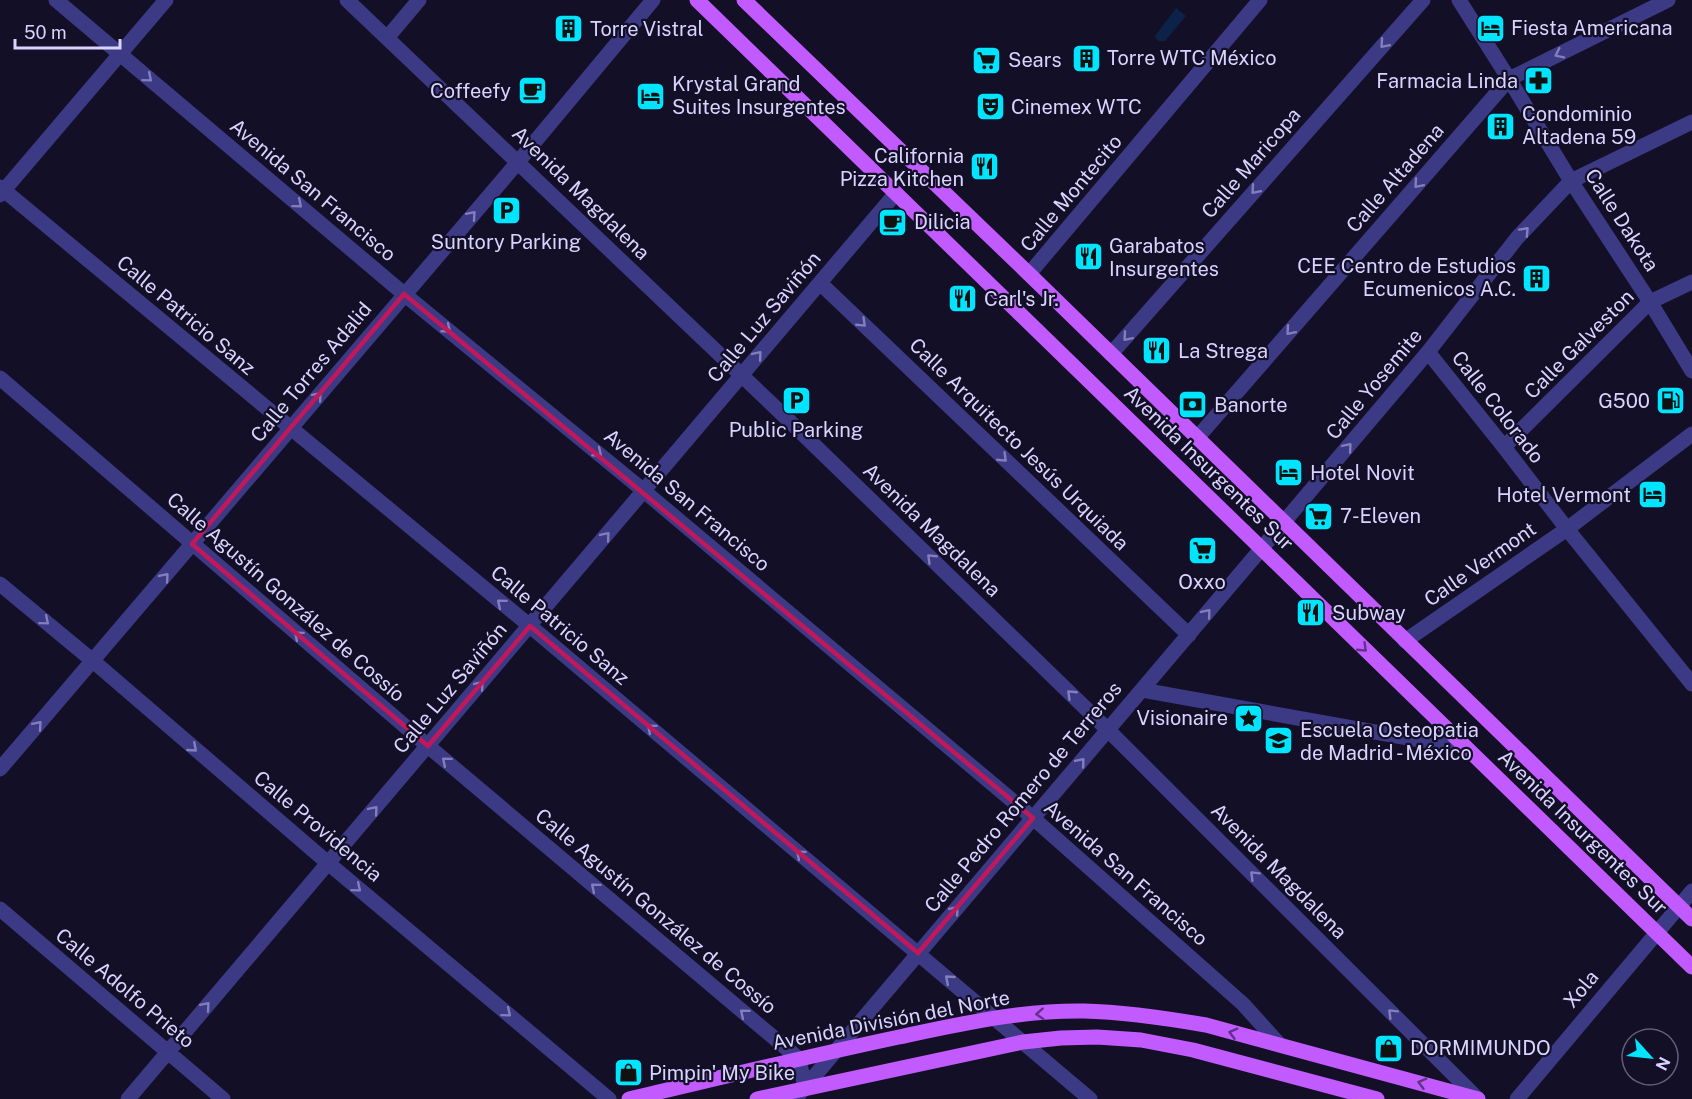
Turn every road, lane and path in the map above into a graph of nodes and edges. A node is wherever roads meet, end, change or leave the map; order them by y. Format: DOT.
graph roads {
  1 [pos="56,0"];
  2 [pos="166,0"];
  3 [pos="347,0"];
  4 [pos="419,0"];
  5 [pos="653,0"];
  6 [pos="697,0"];
  7 [pos="744,0"];
  8 [pos="1260,0"];
  9 [pos="1423,0"];
  10 [pos="1459,0"];
  11 [pos="1668,0"];
  12 [pos="387,38"];
  13 [pos="120,54"];
  14 [pos="1509,78"];
  15 [pos="1692,122"];
  16 [pos="518,162"];
  17 [pos="1571,181"];
  18 [pos="1,191"];
  19 [pos="896,194"];
  20 [pos="1029,274"];
  21 [pos="1692,282"];
  22 [pos="820,283"];
  23 [pos="404,294"];
  24 [pos="1650,302"];
  25 [pos="1428,352"];
  26 [pos="1111,354"];
  27 [pos="1692,371"];
  28 [pos="741,376"];
  29 [pos="0,378"];
  30 [pos="290,429"];
  31 [pos="1692,434"];
  32 [pos="1197,438"];
  33 [pos="1504,447"];
  34 [pos="644,491"];
  35 [pos="1283,523"];
  36 [pos="1567,529"];
  37 [pos="192,544"];
  38 [pos="1261,549"];
  39 [pos="0,584"];
  40 [pos="530,626"];
  41 [pos="1189,635"];
  42 [pos="1405,641"];
  43 [pos="93,661"];
  44 [pos="1692,684"];
  45 [pos="1142,690"];
  46 [pos="1108,730"];
  47 [pos="428,746"];
  48 [pos="1464,746"];
  49 [pos="0,769"];
  50 [pos="1033,818"];
  51 [pos="328,863"];
  52 [pos="1692,891"];
  53 [pos="1679,906"];
  54 [pos="0,909"];
  55 [pos="1692,919"];
  56 [pos="1656,932"];
  57 [pos="918,953"];
  58 [pos="1692,967"];
  59 [pos="993,1018"];
  60 [pos="1023,1042"];
  61 [pos="1280,1045"];
  62 [pos="835,1050"];
  63 [pos="167,1051"];
  64 [pos="799,1059"];
  65 [pos="800,1093"];
  66 [pos="1371,1098"];
  67 [pos="128,1099"];
  68 [pos="224,1099"];
  69 [pos="609,1099"];
  70 [pos="628,1099"];
  71 [pos="757,1099"];
  72 [pos="1090,1099"];
  73 [pos="1478,1099"];
  74 [pos="1517,1099"];
  1 -- 13 [label="street, Avenida San Francisco"];
  2 -- 13 [label="street"];
  3 -- 12 [label="street, Avenida Magdalena"];
  4 -- 12 [label="street"];
  5 -- 16 [label="street, Calle Torres Adalid"];
  6 -- 19 [label="main road, Avenida Insurgentes Sur"];
  7 -- 20 [label="main road, Avenida Insurgentes Sur"];
  8 -- 20 [label="street, Calle Montecito"];
  9 -- 26 [label="street, Calle Maricopa, one-way"];
  10 -- 14 [label="street, Calle Dakota"];
  11 -- 14 [label="street, Calle Altadena, one-way"];
  12 -- 16 [label="street, Avenida Magdalena"];
  13 -- 18 [label="street"];
  13 -- 23 [label="street, Avenida San Francisco, one-way"];
  14 -- 17 [label="street, Calle Dakota"];
  14 -- 32 [label="street, Calle Altadena, one-way"];
  15 -- 17 [label="street, Calle Yosemite"];
  23 -- 16 [label="street, Calle Torres Adalid, one-way"];
  16 -- 28 [label="street, Avenida Magdalena"];
  17 -- 24 [label="street, Calle Dakota"];
  25 -- 17 [label="street, Calle Yosemite, one-way"];
  18 -- 30 [label="street, Calle Patricio Sanz"];
  19 -- 22 [label="street, Calle Luz Saviñón"];
  19 -- 38 [label="main road, Avenida Insurgentes Sur"];
  20 -- 26 [label="main road, Avenida Insurgentes Sur"];
  21 -- 24 [label="street, Calle Galveston"];
  28 -- 22 [label="street, Calle Luz Saviñón, one-way"];
  22 -- 41 [label="street, Calle Arquitecto Jesús Urquiada, one-way"];
  30 -- 23 [label="street, Calle Torres Adalid, one-way"];
  23 -- 34 [label="street, Avenida San Francisco, one-way"];
  24 -- 27 [label="street, Calle Dakota"];
  24 -- 33 [label="street, Calle Galveston"];
  25 -- 33 [label="street, Calle Colorado"];
  35 -- 25 [label="street, Calle Yosemite, one-way"];
  26 -- 32 [label="main road, Avenida Insurgentes Sur"];
  28 -- 34 [label="street, Calle Luz Saviñón"];
  46 -- 28 [label="street, Avenida Magdalena, one-way"];
  29 -- 37 [label="street, Calle Agustín González de Cossío"];
  30 -- 37 [label="street, Calle Torres Adalid"];
  40 -- 30 [label="street, Calle Patricio Sanz, one-way"];
  31 -- 36 [label="street, Calle Vermont"];
  32 -- 35 [label="main road, Avenida Insurgentes Sur"];
  33 -- 36 [label="street, Calle Colorado"];
  40 -- 34 [label="street, Calle Luz Saviñón, one-way"];
  34 -- 50 [label="street, Avenida San Francisco"];
  35 -- 38 [label="street, Calle Pedro Romero de Terreros"];
  35 -- 42 [label="main road, Avenida Insurgentes Sur"];
  36 -- 42 [label="street, Calle Vermont"];
  36 -- 44 [label="street, Calle Colorado"];
  43 -- 37 [label="street, Calle Torres Adalid, one-way"];
  47 -- 37 [label="street, Calle Agustín González de Cossío, one-way"];
  41 -- 38 [label="street, Calle Pedro Romero de Terreros, one-way"];
  38 -- 48 [label="main road, Avenida Insurgentes Sur, one-way"];
  39 -- 43 [label="street, Calle Providencia, one-way"];
  47 -- 40 [label="street, Calle Luz Saviñón, one-way"];
  57 -- 40 [label="street, Calle Patricio Sanz, one-way"];
  41 -- 45 [label="street, Calle Pedro Romero de Terreros"];
  42 -- 53 [label="main road, Avenida Insurgentes Sur"];
  49 -- 43 [label="street, Calle Torres Adalid, one-way"];
  43 -- 51 [label="street, Calle Providencia, one-way"];
  45 -- 46 [label="street, Calle Pedro Romero de Terreros"];
  45 -- 48 [label="street"];
  50 -- 46 [label="street, Calle Pedro Romero de Terreros, one-way"];
  73 -- 46 [label="street, Avenida Magdalena, one-way"];
  51 -- 47 [label="street, Calle Luz Saviñón, one-way"];
  64 -- 47 [label="street, Calle Agustín González de Cossío, one-way"];
  48 -- 56 [label="main road, Avenida Insurgentes Sur"];
  57 -- 50 [label="street, Calle Pedro Romero de Terreros, one-way"];
  50 -- 61 [label="street, Avenida San Francisco"];
  63 -- 51 [label="street, Calle Luz Saviñón, one-way"];
  51 -- 69 [label="street, Calle Providencia, one-way"];
  52 -- 53 [label="street, Xola"];
  53 -- 55 [label="main road, Avenida Insurgentes Sur"];
  53 -- 56 [label="street, Xola"];
  54 -- 63 [label="street, Calle Adolfo Prieto"];
  56 -- 58 [label="main road, Avenida Insurgentes Sur"];
  56 -- 74 [label="street, Xola"];
  59 -- 57 [label="street, Calle Patricio Sanz, one-way"];
  57 -- 62 [label="street, Calle Pedro Romero de Terreros"];
  59 -- 60 [label="street, Calle Patricio Sanz"];
  61 -- 59 [label="main road, Avenida División del Norte, one-way"];
  59 -- 62 [label="main road, Avenida División del Norte"];
  60 -- 65 [label="main road"];
  60 -- 66 [label="main road"];
  60 -- 72 [label="street, Calle Patricio Sanz"];
  73 -- 61 [label="main road, Avenida División del Norte, one-way"];
  62 -- 64 [label="main road, Avenida División del Norte"];
  62 -- 65 [label="street, Calle Pedro Romero de Terreros"];
  63 -- 67 [label="street, Calle Luz Saviñón"];
  63 -- 68 [label="street, Calle Adolfo Prieto"];
  64 -- 65 [label="street"];
  64 -- 70 [label="main road, Avenida División del Norte"];
  65 -- 71 [label="main road"];
}
